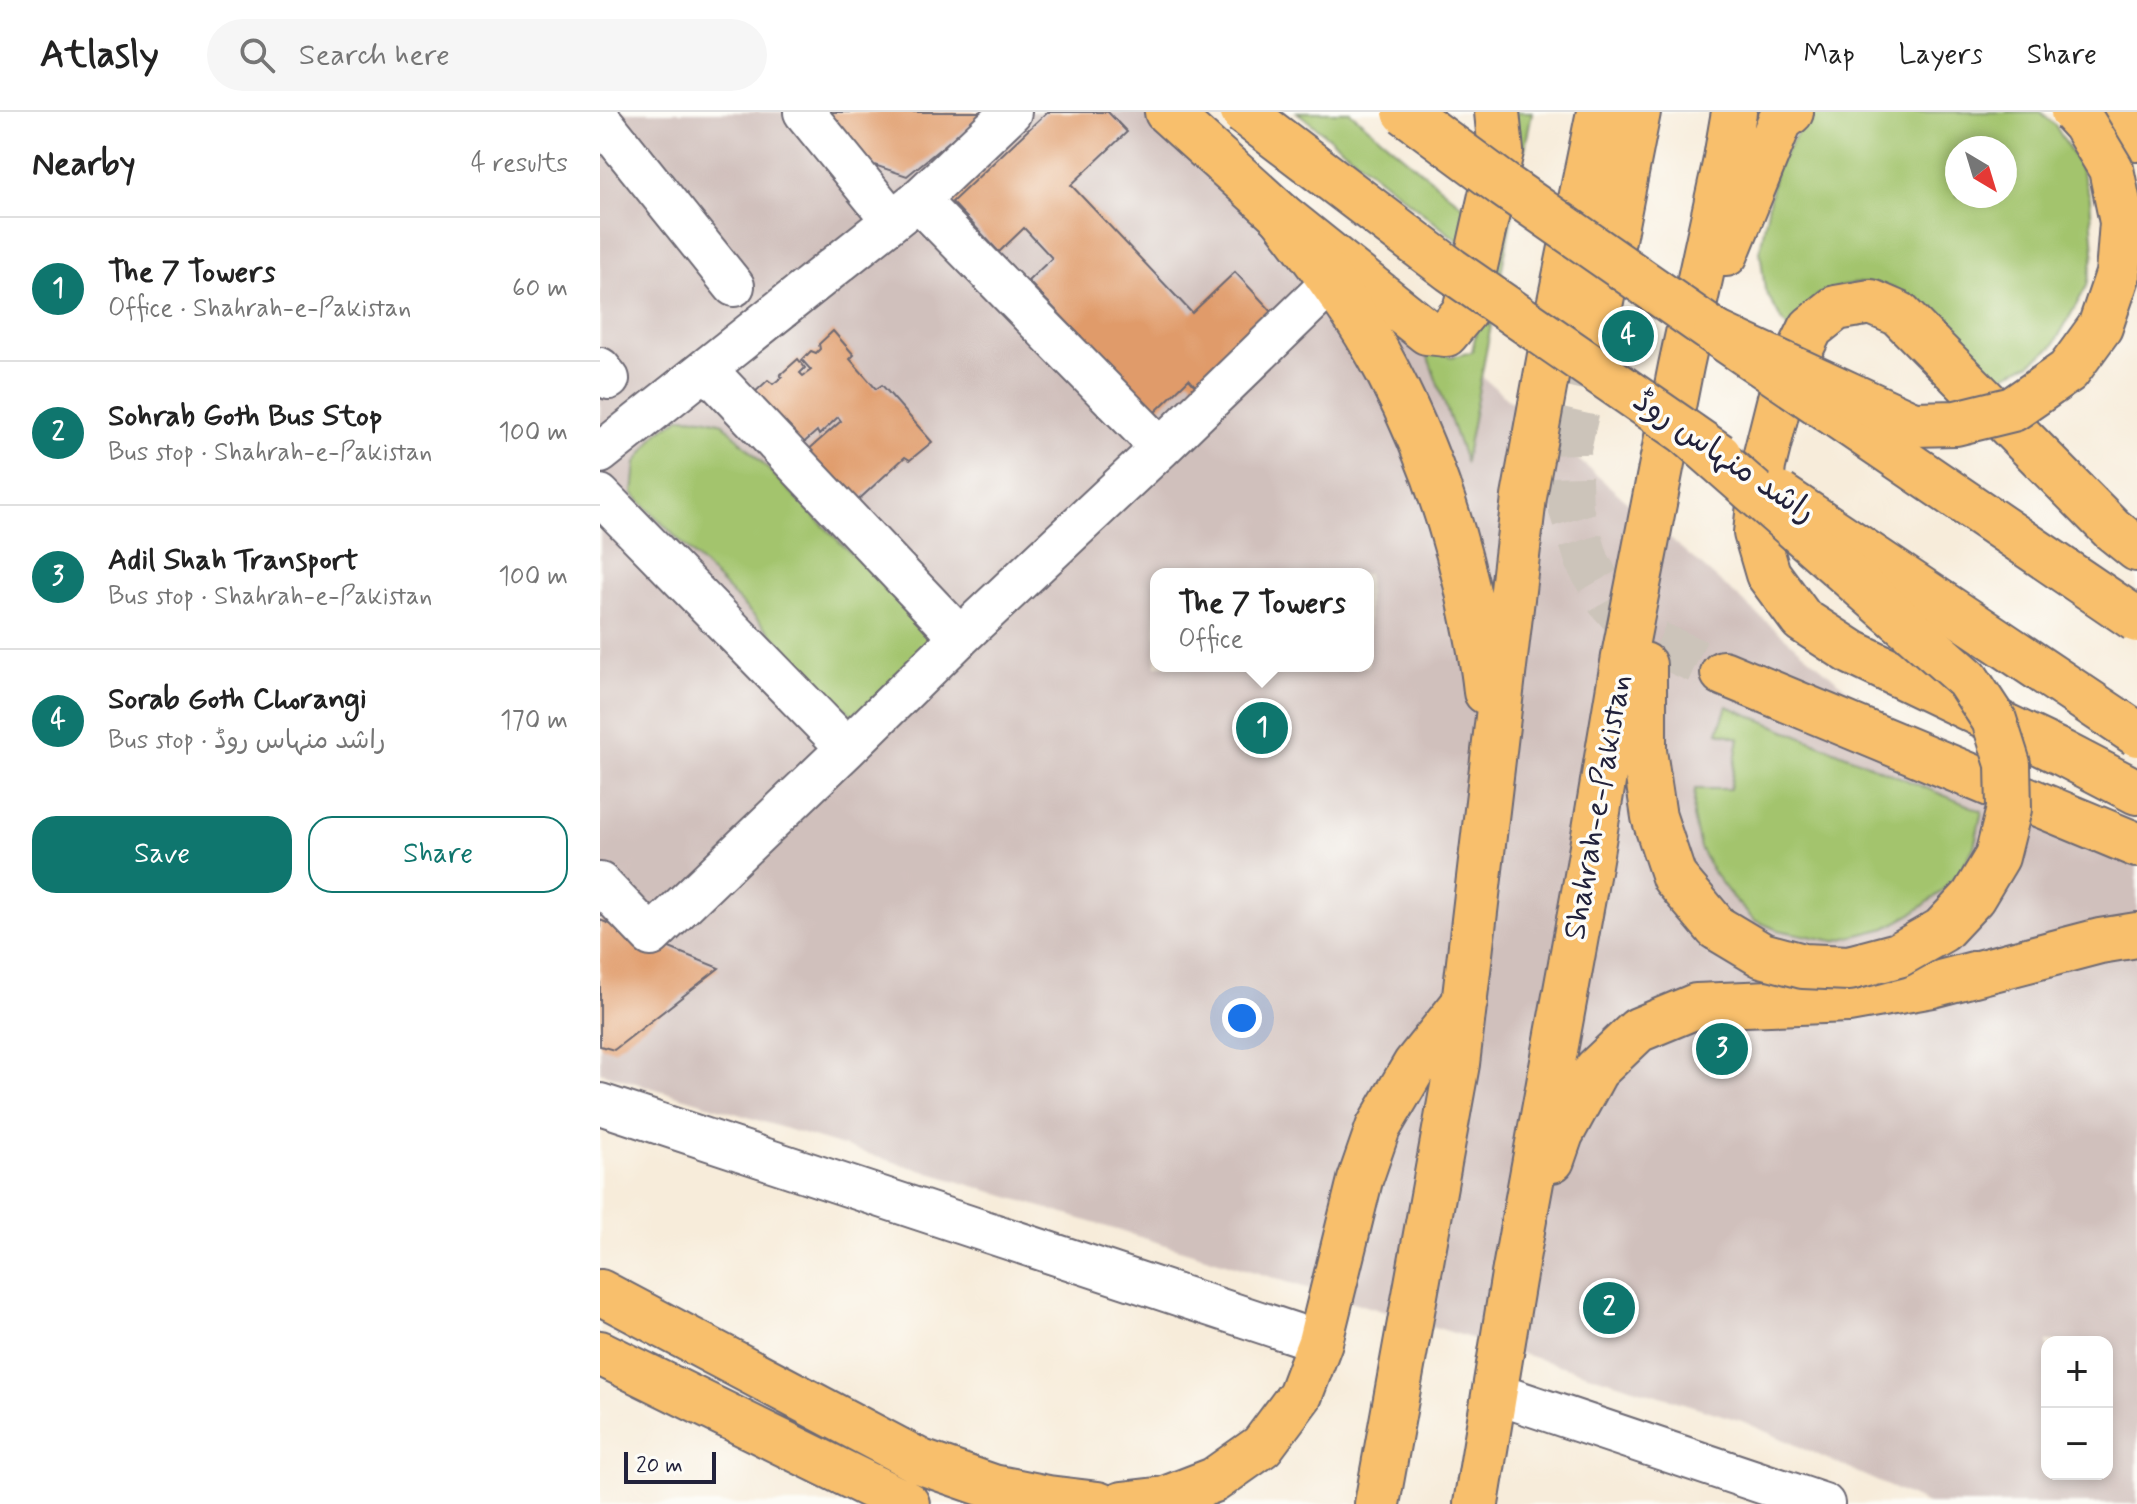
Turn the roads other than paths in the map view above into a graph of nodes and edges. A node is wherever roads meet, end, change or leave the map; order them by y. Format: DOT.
graph roads {
  1 [pos="804,112"];
  2 [pos="1011,112"];
  3 [pos="1167,112"];
  4 [pos="1243,112"];
  5 [pos="1497,112"];
  6 [pos="1638,112"];
  7 [pos="1734,112"];
  8 [pos="1791,112"];
  9 [pos="2073,112"];
  10 [pos="2121,112"];
  11 [pos="1411,116"];
  12 [pos="600,119"];
  13 [pos="1596,120"];
  14 [pos="2137,139"];
  15 [pos="905,210"];
  16 [pos="1281,215"];
  17 [pos="1333,281"];
  18 [pos="734,286"];
  19 [pos="1716,333"];
  20 [pos="1592,347"];
  21 [pos="1681,366"];
  22 [pos="706,369"];
  23 [pos="1687,433"];
  24 [pos="1161,448"];
  25 [pos="600,453"];
  26 [pos="600,495"];
  27 [pos="1645,546"];
  28 [pos="2137,549"];
  29 [pos="2137,620"];
  30 [pos="960,637"];
  31 [pos="1723,673"];
  32 [pos="2137,734"];
  33 [pos="847,748"];
  34 [pos="1492,775"];
  35 [pos="2137,792"];
  36 [pos="2137,845"];
  37 [pos="600,883"];
  38 [pos="2137,935"];
  39 [pos="1465,1002"];
  40 [pos="600,1104"];
  41 [pos="1513,1280"];
  42 [pos="600,1292"];
  43 [pos="1320,1342"];
  44 [pos="600,1353"];
  45 [pos="1494,1393"];
  46 [pos="907,1504"];
  47 [pos="1098,1504"];
  48 [pos="1122,1504"];
  49 [pos="1377,1504"];
  50 [pos="1476,1504"];
  51 [pos="1824,1504"];
  1 -- 15 [label="street"];
  2 -- 15 [label="street"];
  3 -- 16 [label="main road"];
  4 -- 23 [label="main road, راشد منہاس روڈ, bridge"];
  5 -- 16 [label="main road"];
  6 -- 20 [label="main road"];
  7 -- 21 [label="main road, Shahrah-e-Pakistan"];
  8 -- 21 [label="main road"];
  9 -- 19 [label="main road, bridge"];
  10 -- 14 [label="main road"];
  11 -- 19 [label="main road, bridge"];
  12 -- 18 [label="street"];
  13 -- 34 [label="main road"];
  15 -- 22 [label="street"];
  15 -- 24 [label="street"];
  16 -- 17 [label="main road"];
  17 -- 24 [label="street"];
  17 -- 34 [label="main road"];
  19 -- 29 [label="main road, bridge"];
  21 -- 27 [label="main road, Shahrah-e-Pakistan"];
  22 -- 25 [label="street"];
  22 -- 30 [label="street"];
  23 -- 27 [label="main road, bridge"];
  23 -- 32 [label="main road, راشد منہاس روڈ, bridge"];
  24 -- 30 [label="street"];
  26 -- 33 [label="street"];
  27 -- 41 [label="main road, Shahrah-e-Pakistan"];
  28 -- 35 [label="main road"];
  30 -- 33 [label="street"];
  31 -- 36 [label="main road"];
  33 -- 37 [label="street"];
  34 -- 39 [label="main road"];
  38 -- 41 [label="main road"];
  39 -- 43 [label="main road"];
  39 -- 49 [label="main road"];
  40 -- 43 [label="street"];
  41 -- 45 [label="main road, Shahrah-e-Pakistan"];
  42 -- 47 [label="main road"];
  43 -- 48 [label="main road"];
  44 -- 46 [label="main road"];
  45 -- 50 [label="main road, Shahrah-e-Pakistan"];
  45 -- 51 [label="street"];
}
